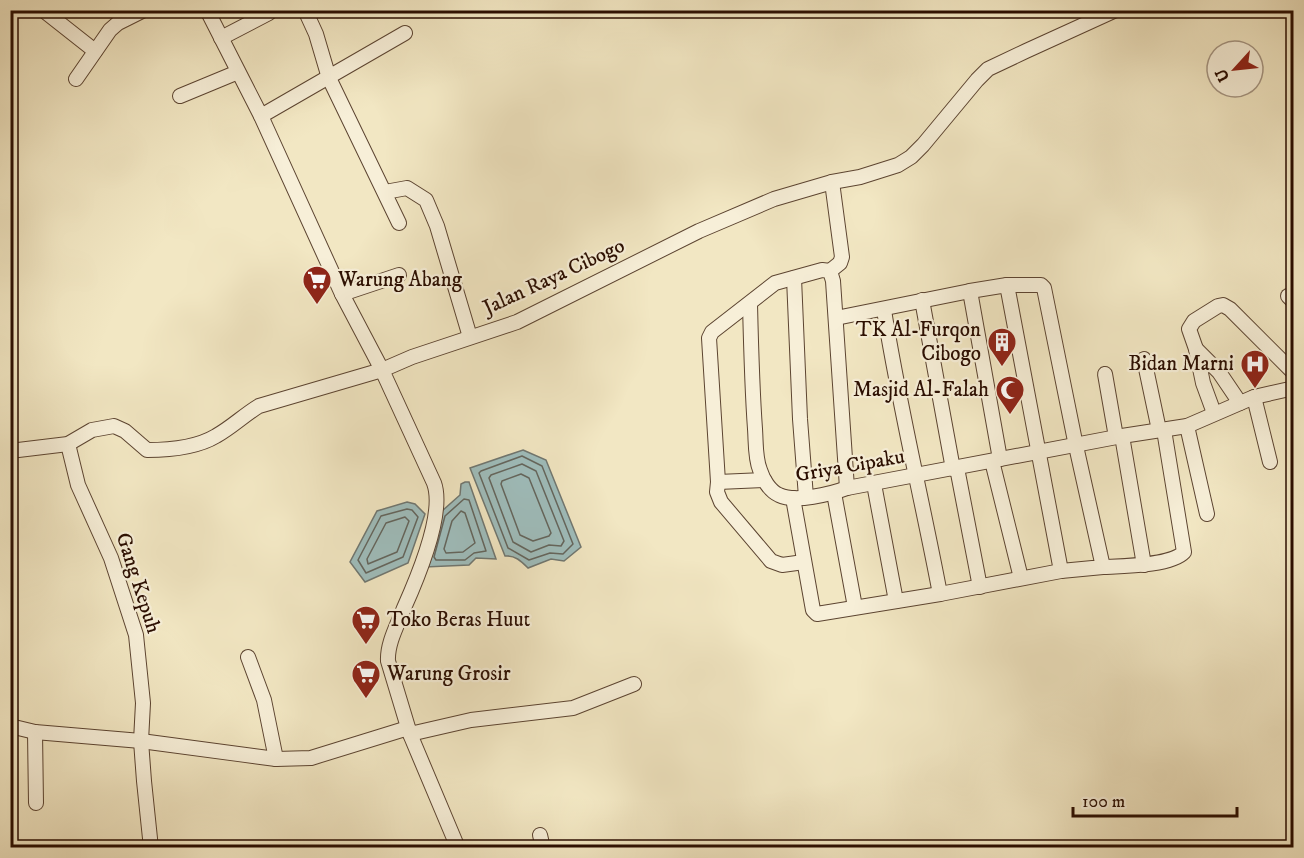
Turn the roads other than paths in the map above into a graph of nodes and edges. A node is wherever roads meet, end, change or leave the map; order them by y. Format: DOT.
graph roads {
  1 [pos="43,10"];
  2 [pos="144,10"];
  3 [pos="207,10"];
  4 [pos="305,10"];
  5 [pos="1116,10"];
  6 [pos="269,13"];
  7 [pos="405,33"];
  8 [pos="221,38"];
  9 [pos="95,51"];
  10 [pos="238,72"];
  11 [pos="76,78"];
  12 [pos="329,78"];
  13 [pos="180,96"];
  14 [pos="261,116"];
  15 [pos="832,182"];
  16 [pos="385,192"];
  17 [pos="399,223"];
  18 [pos="830,271"];
  19 [pos="399,275"];
  20 [pos="794,278"];
  21 [pos="1007,285"];
  22 [pos="970,291"];
  23 [pos="342,294"];
  24 [pos="922,300"];
  25 [pos="750,304"];
  26 [pos="884,310"];
  27 [pos="836,318"];
  28 [pos="470,337"];
  29 [pos="1196,349"];
  30 [pos="1144,359"];
  31 [pos="382,370"];
  32 [pos="1105,374"];
  33 [pos="1293,374"];
  34 [pos="1293,388"];
  35 [pos="1254,397"];
  36 [pos="1240,403"];
  37 [pos="1214,413"];
  38 [pos="1187,426"];
  39 [pos="1161,430"];
  40 [pos="1119,437"];
  41 [pos="68,444"];
  42 [pos="1076,446"];
  43 [pos="10,451"];
  44 [pos="1039,453"];
  45 [pos="996,460"];
  46 [pos="1270,462"];
  47 [pos="955,468"];
  48 [pos="917,476"];
  49 [pos="764,480"];
  50 [pos="718,482"];
  51 [pos="874,484"];
  52 [pos="840,491"];
  53 [pos="799,498"];
  54 [pos="1207,514"];
  55 [pos="804,562"];
  56 [pos="1144,565"];
  57 [pos="1102,567"];
  58 [pos="1061,571"];
  59 [pos="1021,578"];
  60 [pos="980,587"];
  61 [pos="940,594"];
  62 [pos="896,601"];
  63 [pos="855,607"];
  64 [pos="248,657"];
  65 [pos="634,684"];
  66 [pos="10,726"];
  67 [pos="409,731"];
  68 [pos="35,732"];
  69 [pos="141,741"];
  70 [pos="276,759"];
  71 [pos="36,803"];
  72 [pos="151,848"];
  73 [pos="458,848"];
  1 -- 9 [label="street"];
  2 -- 9 [label="street"];
  3 -- 8 [label="street"];
  4 -- 12 [label="street"];
  5 -- 15 [label="street, Jalan Raya Cibogo"];
  6 -- 8 [label="street"];
  7 -- 12 [label="street"];
  8 -- 10 [label="street"];
  9 -- 11 [label="street"];
  10 -- 13 [label="street"];
  10 -- 14 [label="street"];
  12 -- 14 [label="street"];
  12 -- 16 [label="street"];
  14 -- 23 [label="street"];
  15 -- 18 [label="street"];
  15 -- 28 [label="street, Jalan Raya Cibogo"];
  16 -- 17 [label="street"];
  16 -- 28 [label="street"];
  18 -- 20 [label="street"];
  18 -- 27 [label="street"];
  19 -- 23 [label="street"];
  20 -- 25 [label="street"];
  20 -- 53 [label="street"];
  21 -- 22 [label="street"];
  21 -- 42 [label="street"];
  21 -- 44 [label="street"];
  22 -- 24 [label="street"];
  22 -- 45 [label="street"];
  23 -- 31 [label="street"];
  24 -- 26 [label="street"];
  24 -- 47 [label="street"];
  25 -- 49 [label="street"];
  25 -- 50 [label="street"];
  26 -- 27 [label="street"];
  26 -- 48 [label="street"];
  27 -- 52 [label="street"];
  28 -- 31 [label="street, Jalan Raya Cibogo"];
  29 -- 33 [label="street"];
  29 -- 36 [label="street"];
  29 -- 37 [label="street"];
  30 -- 39 [label="street"];
  31 -- 41 [label="street, Jalan Raya Cibogo"];
  31 -- 67 [label="street"];
  32 -- 40 [label="street"];
  34 -- 35 [label="street, Griya Cipaku"];
  35 -- 36 [label="street, Griya Cipaku"];
  35 -- 46 [label="street"];
  36 -- 37 [label="street, Griya Cipaku"];
  37 -- 38 [label="street, Griya Cipaku"];
  38 -- 39 [label="street, Griya Cipaku"];
  38 -- 54 [label="street"];
  39 -- 40 [label="street, Griya Cipaku"];
  39 -- 56 [label="street"];
  40 -- 42 [label="street, Griya Cipaku"];
  40 -- 56 [label="street"];
  41 -- 43 [label="street"];
  41 -- 69 [label="street, Gang Kepuh"];
  42 -- 44 [label="street, Griya Cipaku"];
  42 -- 57 [label="street"];
  44 -- 45 [label="street, Griya Cipaku"];
  44 -- 58 [label="street"];
  45 -- 47 [label="street, Griya Cipaku"];
  45 -- 59 [label="street"];
  47 -- 48 [label="street, Griya Cipaku"];
  47 -- 60 [label="street"];
  48 -- 51 [label="street, Griya Cipaku"];
  48 -- 61 [label="street"];
  49 -- 50 [label="street"];
  49 -- 53 [label="street, Griya Cipaku"];
  50 -- 55 [label="street"];
  51 -- 52 [label="street, Griya Cipaku"];
  51 -- 62 [label="street"];
  52 -- 53 [label="street, Griya Cipaku"];
  52 -- 63 [label="street"];
  53 -- 55 [label="street"];
  55 -- 63 [label="street"];
  56 -- 57 [label="street"];
  57 -- 58 [label="street"];
  58 -- 59 [label="street"];
  59 -- 60 [label="street"];
  60 -- 61 [label="street"];
  61 -- 62 [label="street"];
  62 -- 63 [label="street"];
  64 -- 70 [label="street"];
  65 -- 67 [label="street"];
  66 -- 68 [label="street"];
  67 -- 70 [label="street"];
  67 -- 73 [label="street"];
  68 -- 69 [label="street"];
  68 -- 71 [label="street"];
  69 -- 70 [label="street"];
  69 -- 72 [label="street, Gang Kepuh"];
}
